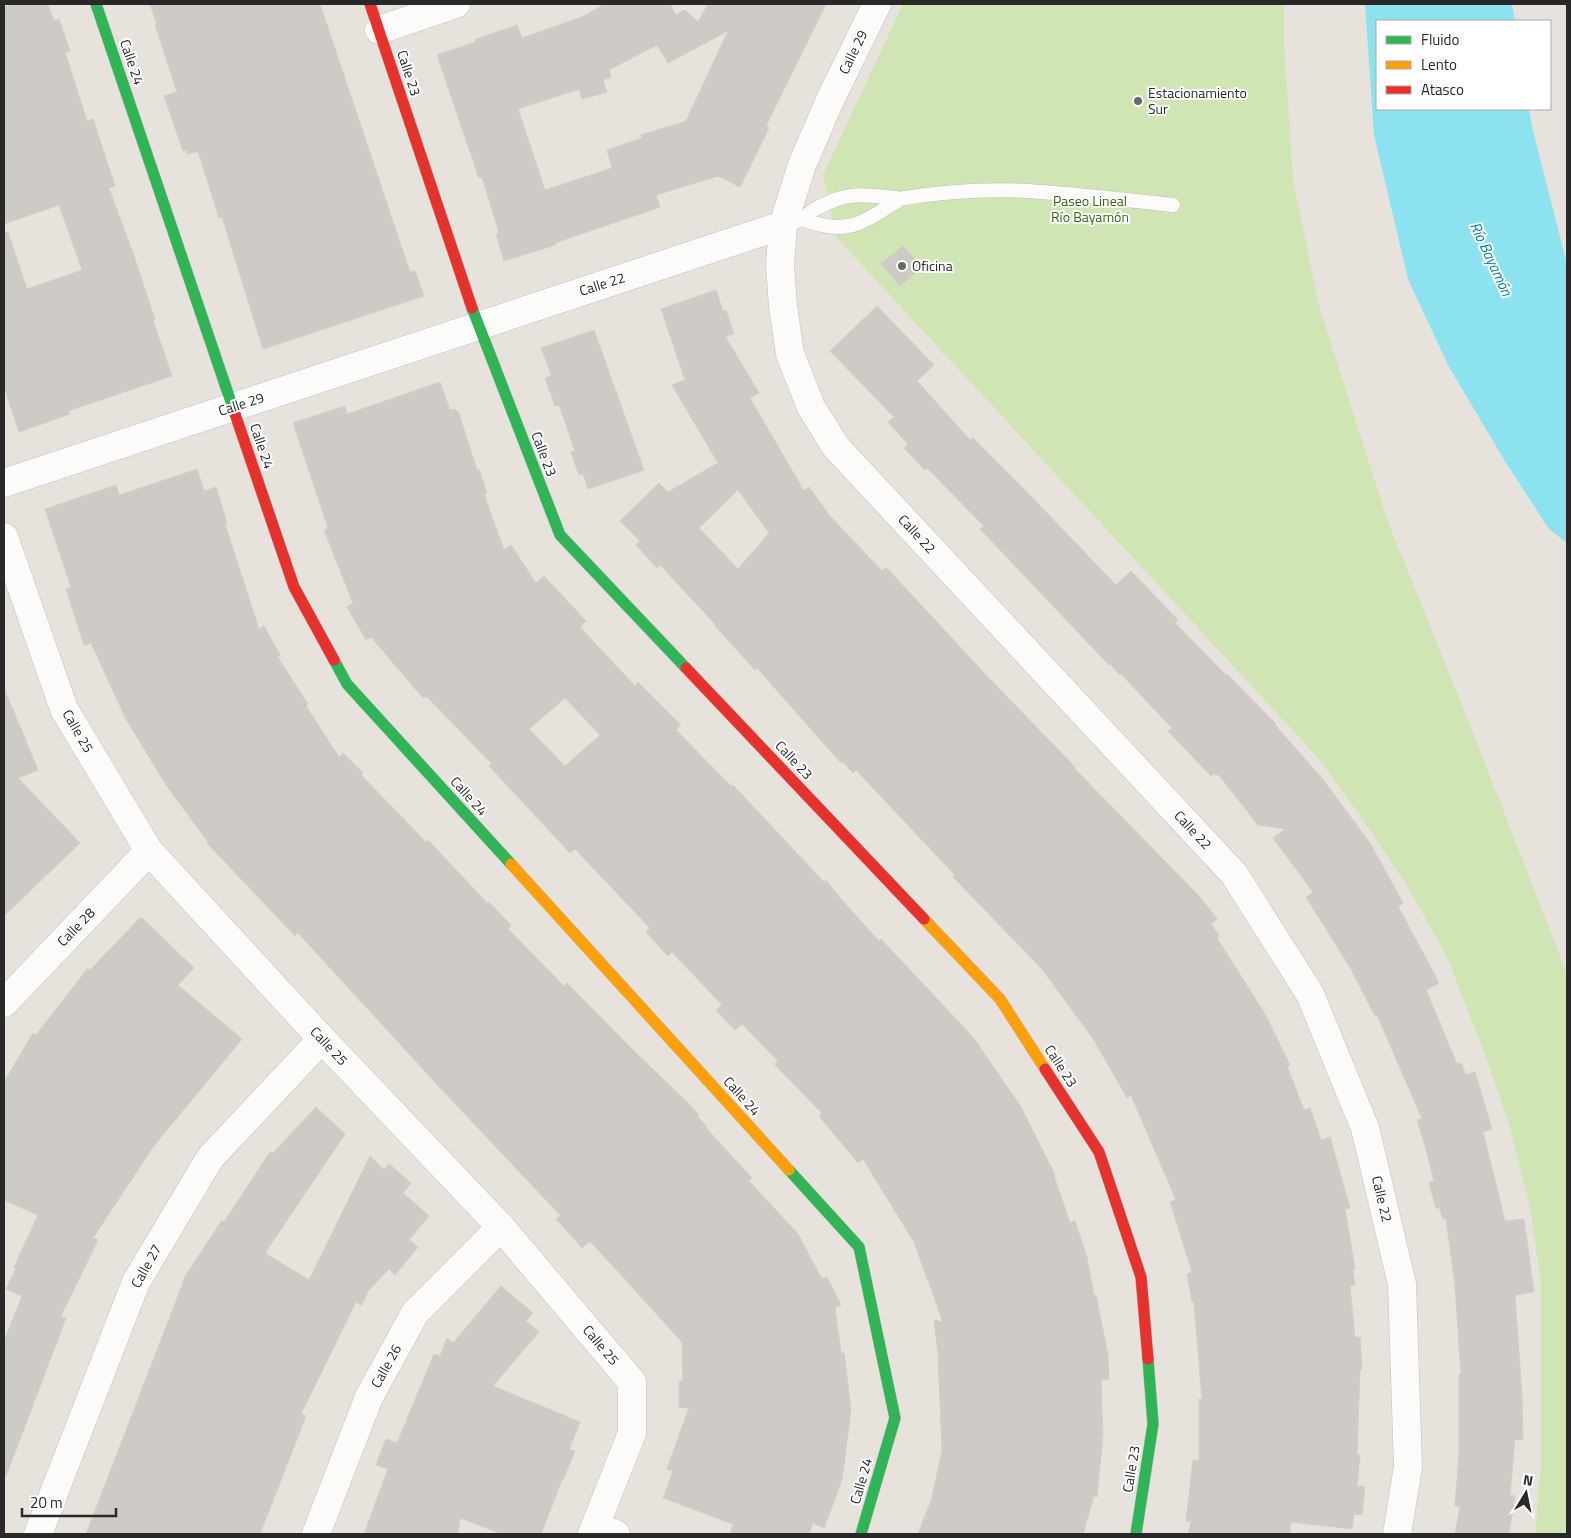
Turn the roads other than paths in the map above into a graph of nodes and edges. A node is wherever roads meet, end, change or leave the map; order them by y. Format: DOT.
graph roads {
  1 [pos="96,4"];
  2 [pos="370,4"];
  3 [pos="456,4"];
  4 [pos="877,4"];
  5 [pos="379,30"];
  6 [pos="830,100"];
  7 [pos="898,199"];
  8 [pos="1173,204"];
  9 [pos="794,222"];
  10 [pos="478,325"];
  11 [pos="233,407"];
  12 [pos="4,483"];
  13 [pos="4,537"];
  14 [pos="149,851"];
  15 [pos="4,1003"];
  16 [pos="322,1039"];
  17 [pos="501,1226"];
  18 [pos="601,1532"];
  19 [pos="38,1534"];
  20 [pos="316,1534"];
  21 [pos="861,1534"];
  22 [pos="1136,1534"];
  23 [pos="1396,1534"];
  1 -- 11 [label="street, Calle 24"];
  2 -- 5 [label="street, Calle 23"];
  3 -- 5 [label="street"];
  4 -- 6 [label="street, Calle 29"];
  5 -- 10 [label="street, Calle 23"];
  6 -- 9 [label="street, Calle 22"];
  7 -- 8 [label="lane"];
  7 -- 9 [label="lane"];
  7 -- 9 [label="lane"];
  9 -- 10 [label="street, Calle 22"];
  9 -- 23 [label="street, Calle 22"];
  10 -- 11 [label="street, Calle 29"];
  10 -- 22 [label="street, Calle 23"];
  11 -- 12 [label="street, Calle 29"];
  11 -- 21 [label="street, Calle 24"];
  13 -- 14 [label="street, Calle 25"];
  14 -- 15 [label="street, Calle 28"];
  14 -- 16 [label="street, Calle 25"];
  16 -- 17 [label="street, Calle 25"];
  16 -- 19 [label="street, Calle 27"];
  17 -- 18 [label="street, Calle 25"];
  17 -- 20 [label="street, Calle 26"];
}
